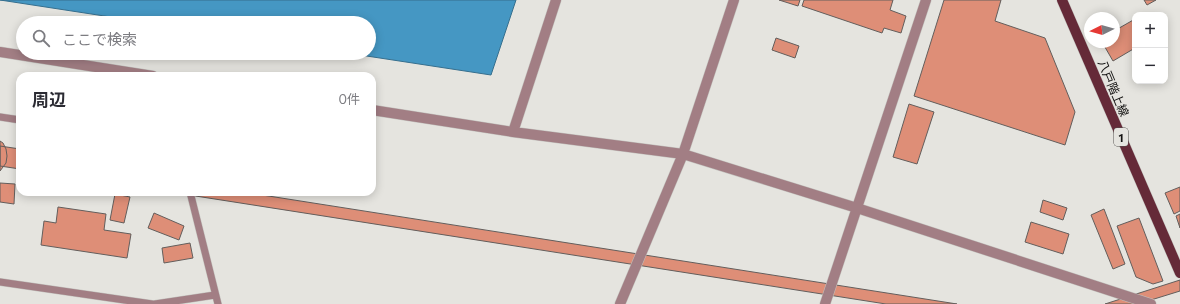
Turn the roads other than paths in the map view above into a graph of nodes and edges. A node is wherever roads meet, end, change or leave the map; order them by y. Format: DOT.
graph roads {
  1 [pos="556,0"];
  2 [pos="734,0"];
  3 [pos="926,0"];
  4 [pos="1062,0"];
  5 [pos="0,52"];
  6 [pos="16,55"];
  7 [pos="51,60"];
  8 [pos="128,72"];
  9 [pos="376,111"];
  10 [pos="0,117"];
  11 [pos="16,119"];
  12 [pos="513,132"];
  13 [pos="683,154"];
  14 [pos="191,196"];
  15 [pos="857,208"];
  16 [pos="1180,274"];
  17 [pos="0,282"];
  18 [pos="215,295"];
  19 [pos="152,304"];
  20 [pos="155,304"];
  21 [pos="218,304"];
  22 [pos="620,304"];
  23 [pos="825,304"];
  24 [pos="1151,304"];
  1 -- 12 [label="street"];
  2 -- 13 [label="street"];
  3 -- 15 [label="street"];
  4 -- 16 [label="main road, 八戸階上線 / 1"];
  5 -- 6 [label="street"];
  7 -- 8 [label="street"];
  9 -- 12 [label="street"];
  10 -- 11 [label="lane"];
  12 -- 13 [label="street"];
  13 -- 15 [label="street"];
  13 -- 22 [label="street"];
  14 -- 18 [label="lane"];
  15 -- 23 [label="street"];
  15 -- 24 [label="street"];
  17 -- 19 [label="lane"];
  18 -- 20 [label="lane"];
  18 -- 21 [label="lane"];
}
